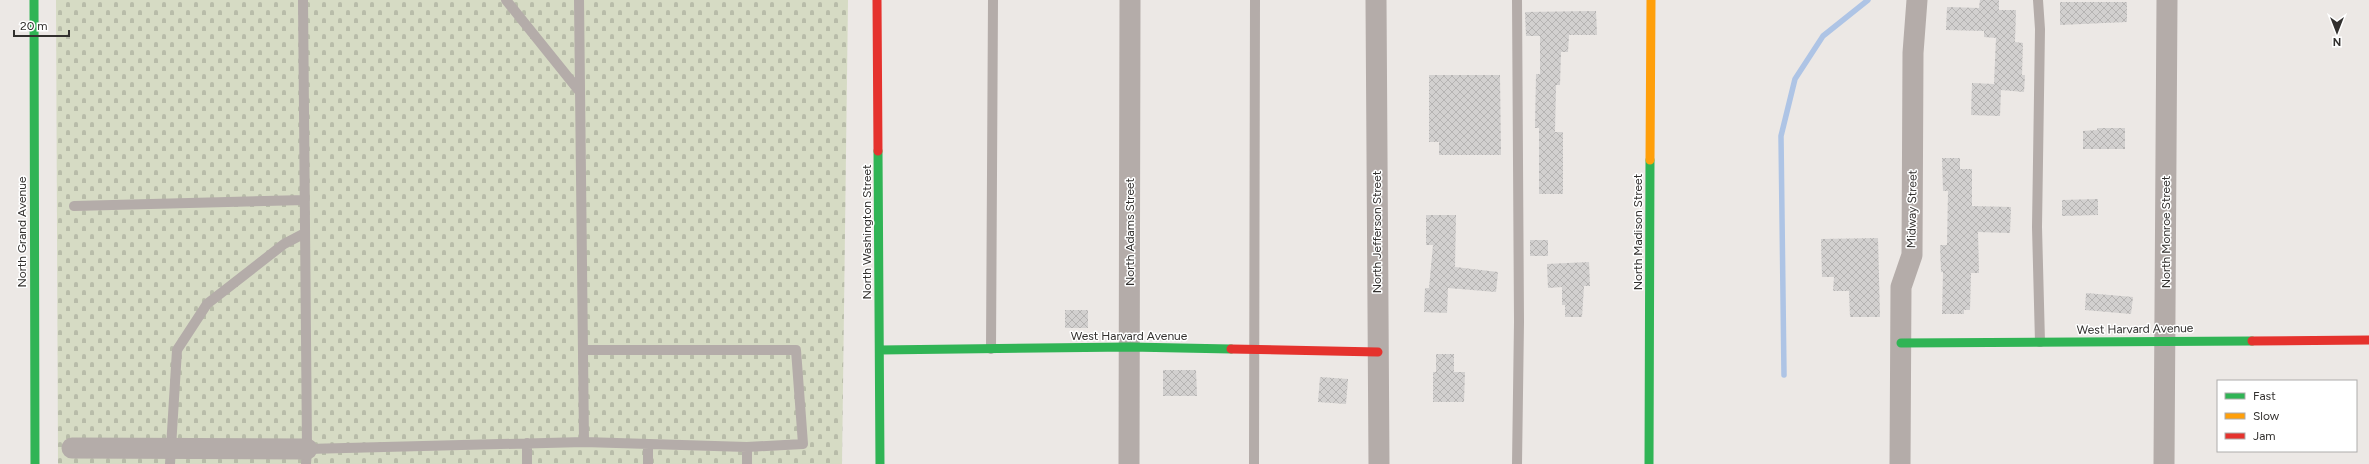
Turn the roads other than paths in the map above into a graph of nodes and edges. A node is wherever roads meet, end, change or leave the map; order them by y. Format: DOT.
graph roads {
  1 [pos="34,0"];
  2 [pos="303,0"];
  3 [pos="506,0"];
  4 [pos="579,0"];
  5 [pos="877,0"];
  6 [pos="993,0"];
  7 [pos="1130,0"];
  8 [pos="1255,0"];
  9 [pos="1376,0"];
  10 [pos="1518,0"];
  11 [pos="1651,0"];
  12 [pos="1917,0"];
  13 [pos="2038,0"];
  14 [pos="2167,0"];
  15 [pos="580,92"];
  16 [pos="305,200"];
  17 [pos="74,206"];
  18 [pos="305,233"];
  19 [pos="2165,340"];
  20 [pos="2369,340"];
  21 [pos="2040,342"];
  22 [pos="1901,343"];
  23 [pos="1130,347"];
  24 [pos="991,349"];
  25 [pos="1254,349"];
  26 [pos="583,350"];
  27 [pos="880,350"];
  28 [pos="1378,352"];
  29 [pos="584,442"];
  30 [pos="527,443"];
  31 [pos="648,444"];
  32 [pos="747,447"];
  33 [pos="72,448"];
  34 [pos="170,456"];
  35 [pos="307,457"];
  36 [pos="35,464"];
  37 [pos="527,464"];
  38 [pos="648,464"];
  39 [pos="747,464"];
  40 [pos="880,464"];
  41 [pos="1129,464"];
  42 [pos="1254,464"];
  43 [pos="1379,464"];
  44 [pos="1517,464"];
  45 [pos="1648,464"];
  46 [pos="1900,464"];
  47 [pos="2164,464"];
  1 -- 36 [label="street, North Grand Avenue"];
  2 -- 16 [label="lane"];
  3 -- 15 [label="lane"];
  4 -- 15 [label="lane"];
  5 -- 27 [label="street, North Washington Street"];
  6 -- 24 [label="lane"];
  7 -- 23 [label="street, North Adams Street"];
  8 -- 25 [label="lane"];
  9 -- 28 [label="street, North Jefferson Street"];
  10 -- 44 [label="lane"];
  11 -- 45 [label="street, North Madison Street"];
  12 -- 22 [label="street, Midway Street"];
  13 -- 21 [label="lane"];
  14 -- 19 [label="street, North Monroe Street"];
  15 -- 26 [label="lane"];
  16 -- 17 [label="lane"];
  16 -- 18 [label="lane"];
  18 -- 34 [label="lane"];
  18 -- 35 [label="lane"];
  19 -- 20 [label="street, West Harvard Avenue"];
  19 -- 21 [label="street, West Harvard Avenue"];
  19 -- 47 [label="street, North Monroe Street"];
  21 -- 22 [label="street, West Harvard Avenue"];
  22 -- 46 [label="street, Midway Street"];
  23 -- 24 [label="street, West Harvard Avenue"];
  23 -- 25 [label="street, West Harvard Avenue"];
  23 -- 41 [label="street, North Adams Street"];
  24 -- 27 [label="street, West Harvard Avenue"];
  25 -- 28 [label="street, West Harvard Avenue"];
  25 -- 42 [label="lane"];
  26 -- 29 [label="lane"];
  26 -- 32 [label="lane"];
  27 -- 40 [label="street, North Washington Street"];
  28 -- 43 [label="street, North Jefferson Street"];
  29 -- 30 [label="lane"];
  29 -- 31 [label="lane"];
  30 -- 35 [label="lane"];
  30 -- 37 [label="lane"];
  31 -- 32 [label="lane"];
  31 -- 38 [label="lane"];
  32 -- 39 [label="lane"];
  33 -- 34 [label="street"];
  34 -- 35 [label="street"];
}
